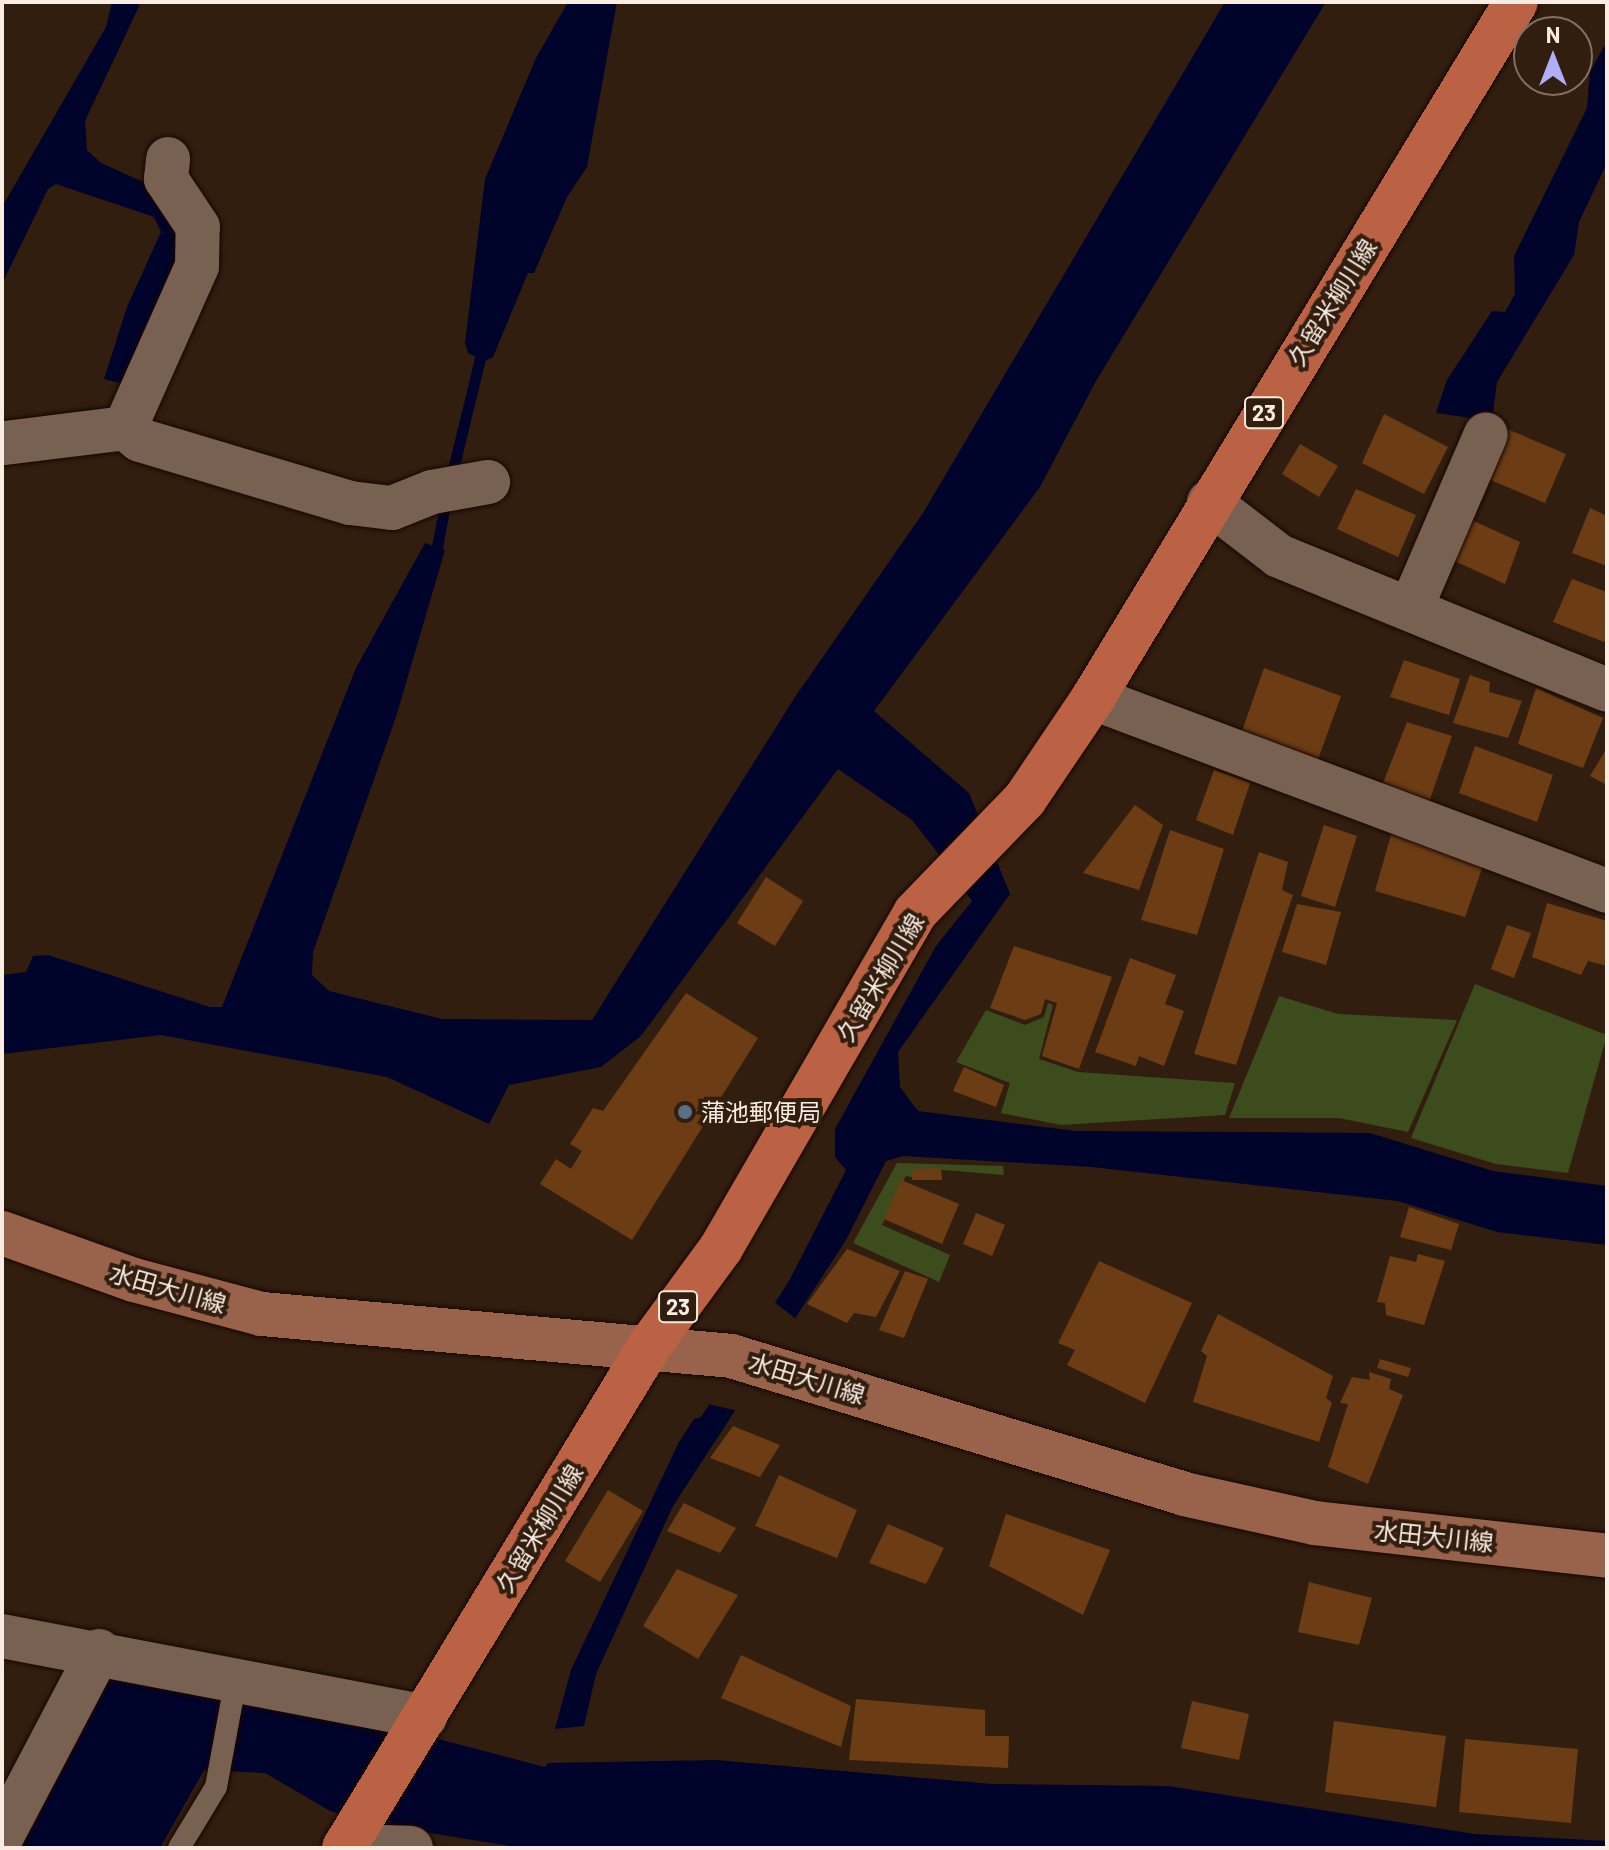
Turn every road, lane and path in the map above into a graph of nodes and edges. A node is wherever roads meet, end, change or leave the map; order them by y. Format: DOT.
graph roads {
  1 [pos="1516,2"];
  2 [pos="168,159"];
  3 [pos="125,428"];
  4 [pos="1486,434"];
  5 [pos="3,445"];
  6 [pos="488,482"];
  7 [pos="1209,502"];
  8 [pos="1411,608"];
  9 [pos="1607,690"];
  10 [pos="1093,698"];
  11 [pos="1607,891"];
  12 [pos="2,1233"];
  13 [pos="650,1345"];
  14 [pos="1607,1556"];
  15 [pos="2,1636"];
  16 [pos="99,1651"];
  17 [pos="236,1679"];
  18 [pos="422,1722"];
  19 [pos="2,1836"];
  20 [pos="349,1839"];
  21 [pos="179,1848"];
  22 [pos="411,1848"];
  1 -- 7 [label="main road, 久留米柳川線 / 23"];
  2 -- 3 [label="street"];
  3 -- 5 [label="street"];
  3 -- 6 [label="street"];
  4 -- 8 [label="street"];
  7 -- 8 [label="street"];
  7 -- 10 [label="main road, 久留米柳川線 / 23"];
  8 -- 9 [label="street"];
  10 -- 11 [label="street"];
  10 -- 13 [label="main road, 久留米柳川線 / 23"];
  12 -- 13 [label="main road, 水田大川線"];
  13 -- 14 [label="main road, 水田大川線"];
  13 -- 18 [label="main road, 久留米柳川線 / 23"];
  15 -- 16 [label="street"];
  16 -- 17 [label="street"];
  16 -- 19 [label="street"];
  17 -- 18 [label="street"];
  17 -- 21 [label="lane"];
  18 -- 20 [label="main road, 久留米柳川線 / 23"];
  20 -- 22 [label="street"];
}
